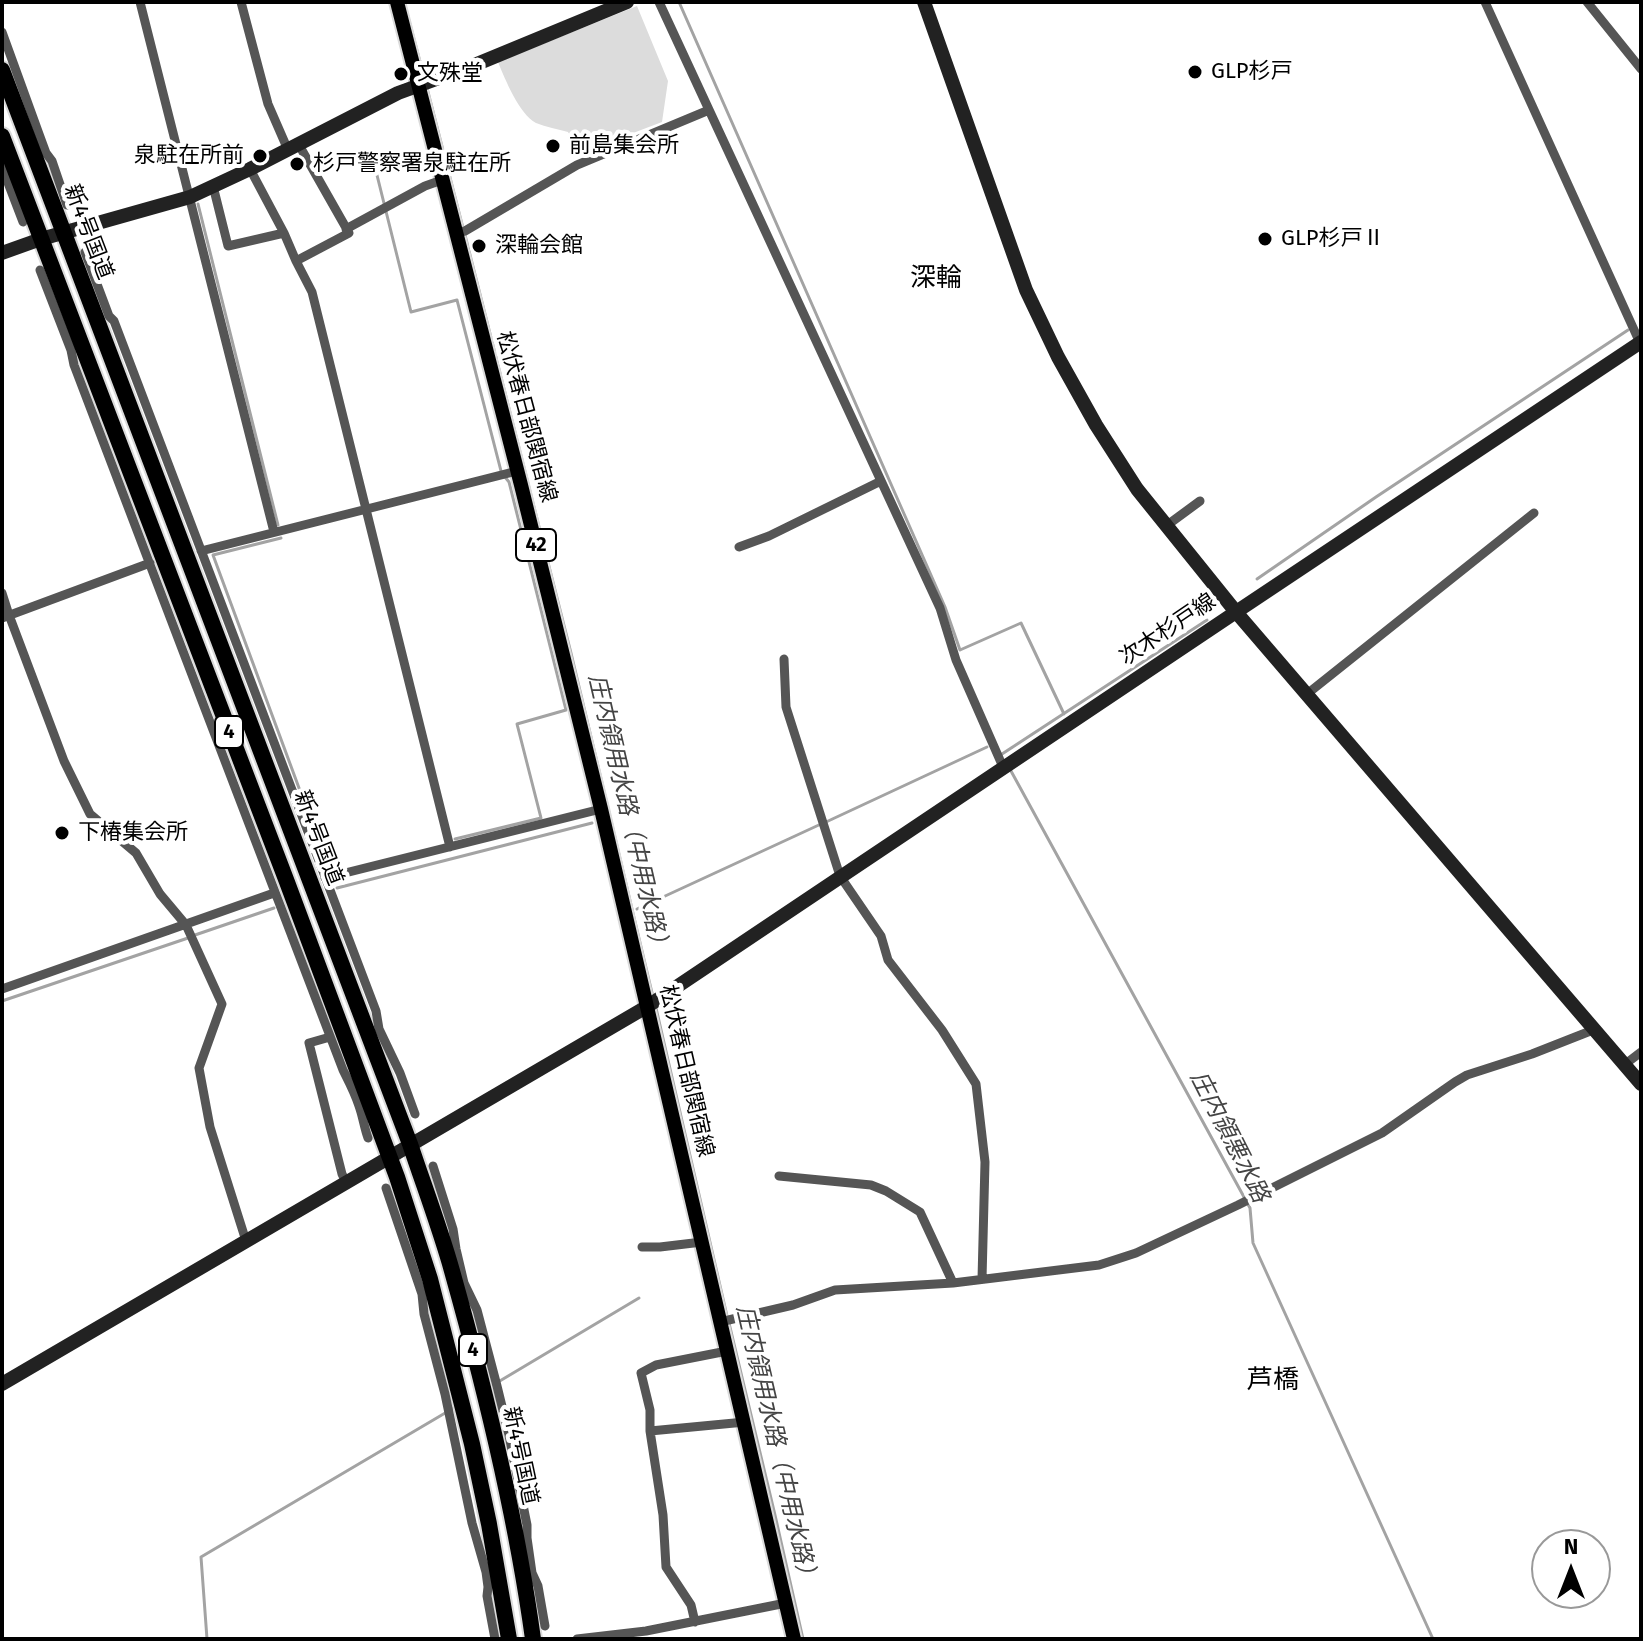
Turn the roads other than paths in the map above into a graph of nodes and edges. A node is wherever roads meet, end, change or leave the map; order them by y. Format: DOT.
graph roads {
  1 [pos="140,2"];
  2 [pos="241,2"];
  3 [pos="397,2"];
  4 [pos="659,2"];
  5 [pos="924,2"];
  6 [pos="1485,2"];
  7 [pos="1587,2"];
  8 [pos="620,3"];
  9 [pos="2,32"];
  10 [pos="1641,69"];
  11 [pos="2,70"];
  12 [pos="418,85"];
  13 [pos="709,110"];
  14 [pos="2,136"];
  15 [pos="294,147"];
  16 [pos="2,167"];
  17 [pos="250,169"];
  18 [pos="442,180"];
  19 [pos="213,186"];
  20 [pos="190,197"];
  21 [pos="67,205"];
  22 [pos="23,222"];
  23 [pos="346,229"];
  24 [pos="64,232"];
  25 [pos="284,233"];
  26 [pos="456,233"];
  27 [pos="41,239"];
  28 [pos="85,252"];
  29 [pos="2,253"];
  30 [pos="296,261"];
  31 [pos="40,270"];
  32 [pos="95,297"];
  33 [pos="72,335"];
  34 [pos="1641,343"];
  35 [pos="517,471"];
  36 [pos="881,481"];
  37 [pos="1200,501"];
  38 [pos="367,509"];
  39 [pos="1534,513"];
  40 [pos="1166,526"];
  41 [pos="274,532"];
  42 [pos="739,547"];
  43 [pos="201,551"];
  44 [pos="150,563"];
  45 [pos="161,575"];
  46 [pos="2,593"];
  47 [pos="1236,612"];
  48 [pos="5,617"];
  49 [pos="784,659"];
  50 [pos="1307,694"];
  51 [pos="1003,767"];
  52 [pos="601,809"];
  53 [pos="450,847"];
  54 [pos="840,876"];
  55 [pos="325,878"];
  56 [pos="274,893"];
  57 [pos="186,925"];
  58 [pos="2,989"];
  59 [pos="648,1006"];
  60 [pos="1593,1030"];
  61 [pos="330,1037"];
  62 [pos="379,1044"];
  63 [pos="1641,1052"];
  64 [pos="1624,1065"];
  65 [pos="1641,1084"];
  66 [pos="361,1095"];
  67 [pos="415,1114"];
  68 [pos="368,1138"];
  69 [pos="410,1144"];
  70 [pos="390,1156"];
  71 [pos="433,1166"];
  72 [pos="779,1176"];
  73 [pos="346,1182"];
  74 [pos="386,1188"];
  75 [pos="246,1241"];
  76 [pos="702,1242"];
  77 [pos="642,1247"];
  78 [pos="456,1267"];
  79 [pos="982,1279"];
  80 [pos="424,1280"];
  81 [pos="953,1283"];
  82 [pos="720,1322"];
  83 [pos="727,1351"];
  84 [pos="2,1384"];
  85 [pos="745,1422"];
  86 [pos="650,1431"];
  87 [pos="492,1570"];
  88 [pos="786,1603"];
  89 [pos="695,1622"];
  90 [pos="539,1633"];
  91 [pos="495,1639"];
  92 [pos="509,1639"];
  93 [pos="577,1639"];
  94 [pos="794,1639"];
  1 -- 20 [label="street"];
  2 -- 15 [label="street"];
  3 -- 12 [label="main road, 松伏春日部関宿線 / 42"];
  4 -- 13 [label="street"];
  5 -- 40 [label="street"];
  6 -- 34 [label="street"];
  7 -- 10 [label="street"];
  8 -- 12 [label="street"];
  9 -- 21 [label="street"];
  11 -- 24 [label="highway, 新4号国道 / 4"];
  12 -- 15 [label="street"];
  12 -- 18 [label="main road, 松伏春日部関宿線 / 42"];
  13 -- 26 [label="street"];
  13 -- 36 [label="street"];
  14 -- 27 [label="highway, 新4号国道 / 4"];
  15 -- 17 [label="street"];
  15 -- 23 [label="street"];
  16 -- 22 [label="street"];
  17 -- 19 [label="street"];
  17 -- 25 [label="street"];
  18 -- 23 [label="street"];
  18 -- 26 [label="main road, 松伏春日部関宿線 / 42"];
  19 -- 20 [label="street"];
  19 -- 25 [label="street"];
  20 -- 24 [label="street"];
  20 -- 41 [label="street"];
  23 -- 30 [label="street"];
  24 -- 27 [label="street"];
  24 -- 32 [label="highway, 新4号国道 / 4"];
  25 -- 30 [label="street"];
  26 -- 35 [label="main road, 松伏春日部関宿線 / 42"];
  27 -- 29 [label="street"];
  27 -- 33 [label="highway, 新4号国道 / 4"];
  28 -- 32 [label="street"];
  30 -- 38 [label="street"];
  31 -- 33 [label="street"];
  32 -- 43 [label="street"];
  32 -- 62 [label="highway, 新4号国道 / 4"];
  33 -- 44 [label="street"];
  33 -- 45 [label="highway, 新4号国道 / 4"];
  34 -- 47 [label="street"];
  35 -- 38 [label="street"];
  35 -- 52 [label="main road, 松伏春日部関宿線 / 42"];
  36 -- 42 [label="street"];
  36 -- 51 [label="street"];
  37 -- 40 [label="street"];
  38 -- 41 [label="street"];
  38 -- 53 [label="street"];
  39 -- 50 [label="street"];
  40 -- 47 [label="street"];
  41 -- 43 [label="street"];
  43 -- 55 [label="street"];
  44 -- 45 [label="street"];
  44 -- 48 [label="street"];
  45 -- 56 [label="street"];
  45 -- 66 [label="highway, 新4号国道 / 4"];
  46 -- 48 [label="street"];
  47 -- 50 [label="street, 次木杉戸線"];
  47 -- 51 [label="street, 次木杉戸線"];
  48 -- 57 [label="street"];
  49 -- 54 [label="street"];
  50 -- 60 [label="street, 次木杉戸線"];
  51 -- 54 [label="street, 次木杉戸線"];
  52 -- 53 [label="street"];
  52 -- 59 [label="main road, 松伏春日部関宿線 / 42"];
  53 -- 55 [label="street"];
  54 -- 59 [label="street, 次木杉戸線"];
  54 -- 79 [label="street"];
  55 -- 62 [label="street"];
  56 -- 57 [label="street"];
  56 -- 61 [label="street"];
  57 -- 58 [label="street"];
  57 -- 75 [label="street"];
  59 -- 69 [label="street, 次木杉戸線"];
  59 -- 76 [label="main road, 松伏春日部関宿線 / 42"];
  60 -- 64 [label="street, 次木杉戸線"];
  60 -- 79 [label="street"];
  61 -- 66 [label="street"];
  61 -- 73 [label="street"];
  62 -- 67 [label="street"];
  62 -- 69 [label="highway, 新4号国道 / 4"];
  63 -- 64 [label="street"];
  64 -- 65 [label="street, 次木杉戸線"];
  66 -- 68 [label="street"];
  66 -- 70 [label="highway, 新4号国道 / 4"];
  69 -- 70 [label="street, 次木杉戸線"];
  69 -- 78 [label="highway, 新4号国道 / 4"];
  70 -- 73 [label="street, 次木杉戸線"];
  70 -- 80 [label="highway, 新4号国道 / 4"];
  71 -- 78 [label="street"];
  72 -- 81 [label="street"];
  73 -- 75 [label="street, 次木杉戸線"];
  74 -- 80 [label="street"];
  75 -- 84 [label="street, 次木杉戸線"];
  76 -- 77 [label="street"];
  76 -- 82 [label="main road, 松伏春日部関宿線 / 42"];
  78 -- 90 [label="highway, 新4号国道 / 4"];
  79 -- 81 [label="street"];
  80 -- 87 [label="highway, 新4号国道 / 4"];
  81 -- 82 [label="street"];
  82 -- 83 [label="main road, 松伏春日部関宿線 / 42"];
  83 -- 85 [label="main road, 松伏春日部関宿線 / 42"];
  83 -- 86 [label="street"];
  85 -- 86 [label="street"];
  85 -- 88 [label="main road, 松伏春日部関宿線 / 42"];
  86 -- 89 [label="street"];
  87 -- 91 [label="street"];
  87 -- 92 [label="highway, 新4号国道 / 4"];
  88 -- 89 [label="street"];
  88 -- 94 [label="main road, 松伏春日部関宿線 / 42"];
  89 -- 93 [label="street"];
}
